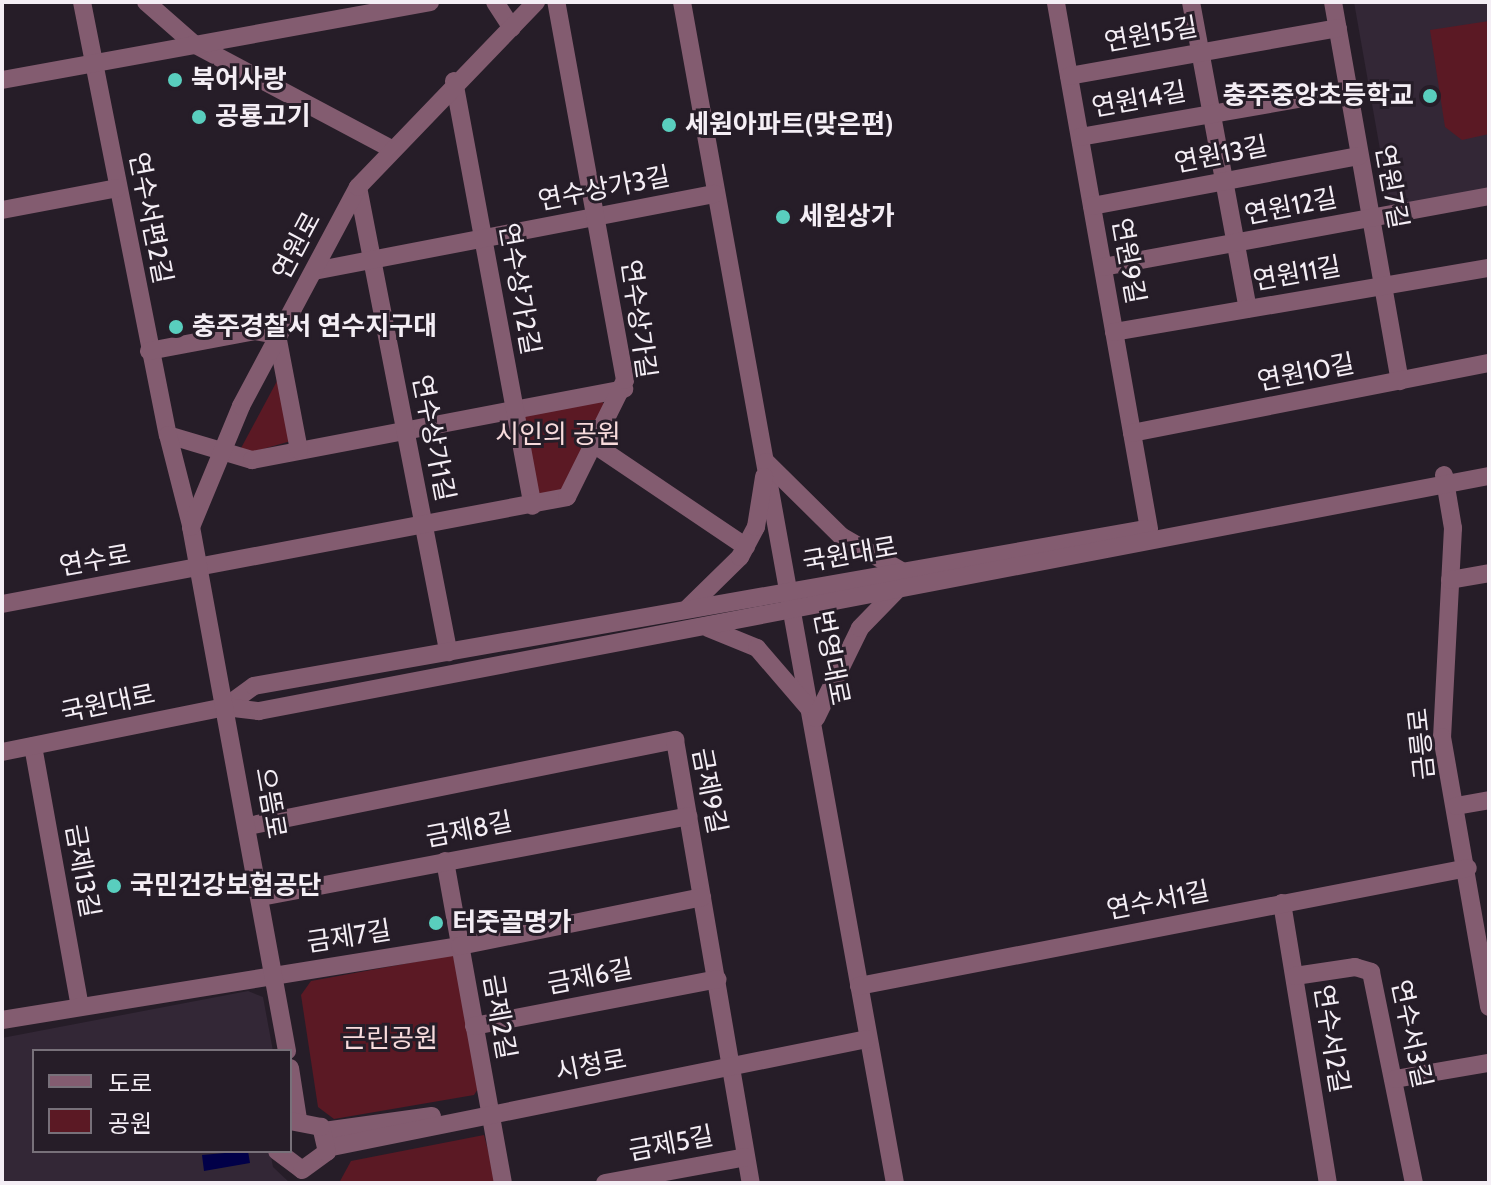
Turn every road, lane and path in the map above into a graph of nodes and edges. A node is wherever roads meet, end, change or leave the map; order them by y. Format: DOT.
graph roads {
  1 [pos="82,2"];
  2 [pos="146,2"];
  3 [pos="430,2"];
  4 [pos="495,2"];
  5 [pos="536,2"];
  6 [pos="556,2"];
  7 [pos="682,2"];
  8 [pos="1057,2"];
  9 [pos="1191,2"];
  10 [pos="1333,2"];
  11 [pos="512,28"];
  12 [pos="1338,28"];
  13 [pos="194,44"];
  14 [pos="1200,53"];
  15 [pos="93,62"];
  16 [pos="1069,76"];
  17 [pos="2,80"];
  18 [pos="454,81"];
  19 [pos="1348,90"];
  20 [pos="1212,114"];
  21 [pos="1080,137"];
  22 [pos="393,150"];
  23 [pos="1359,156"];
  24 [pos="1224,181"];
  25 [pos="358,187"];
  26 [pos="117,188"];
  27 [pos="715,194"];
  28 [pos="1489,196"];
  29 [pos="1092,206"];
  30 [pos="2,210"];
  31 [pos="597,217"];
  32 [pos="1370,218"];
  33 [pos="483,238"];
  34 [pos="1235,244"];
  35 [pos="372,261"];
  36 [pos="1103,267"];
  37 [pos="1489,268"];
  38 [pos="314,271"];
  39 [pos="1382,286"];
  40 [pos="1248,309"];
  41 [pos="1114,332"];
  42 [pos="277,335"];
  43 [pos="149,351"];
  44 [pos="1489,363"];
  45 [pos="1400,381"];
  46 [pos="624,389"];
  47 [pos="513,407"];
  48 [pos="405,429"];
  49 [pos="1132,433"];
  50 [pos="168,435"];
  51 [pos="595,445"];
  52 [pos="299,450"];
  53 [pos="220,456"];
  54 [pos="766,462"];
  55 [pos="1489,466"];
  56 [pos="1489,476"];
  57 [pos="1445,479"];
  58 [pos="533,506"];
  59 [pos="424,526"];
  60 [pos="191,527"];
  61 [pos="1149,529"];
  62 [pos="746,547"];
  63 [pos="197,570"];
  64 [pos="1489,573"];
  65 [pos="901,580"];
  66 [pos="1450,580"];
  67 [pos="793,600"];
  68 [pos="2,604"];
  69 [pos="686,610"];
  70 [pos="701,627"];
  71 [pos="448,652"];
  72 [pos="225,707"];
  73 [pos="816,718"];
  74 [pos="33,746"];
  75 [pos="2,752"];
  76 [pos="1489,800"];
  77 [pos="1456,806"];
  78 [pos="688,816"];
  79 [pos="248,826"];
  80 [pos="445,861"];
  81 [pos="1468,868"];
  82 [pos="261,897"];
  83 [pos="702,897"];
  84 [pos="1282,903"];
  85 [pos="460,946"];
  86 [pos="1485,946"];
  87 [pos="275,972"];
  88 [pos="1295,976"];
  89 [pos="717,979"];
  90 [pos="859,986"];
  91 [pos="80,1006"];
  92 [pos="1489,1007"];
  93 [pos="2,1020"];
  94 [pos="474,1026"];
  95 [pos="867,1039"];
  96 [pos="287,1049"];
  97 [pos="1489,1063"];
  98 [pos="731,1065"];
  99 [pos="1395,1079"];
  100 [pos="292,1094"];
  101 [pos="490,1112"];
  102 [pos="294,1120"];
  103 [pos="325,1140"];
  104 [pos="278,1153"];
  105 [pos="746,1157"];
  106 [pos="307,1176"];
  107 [pos="503,1183"];
  108 [pos="605,1183"];
  109 [pos="751,1183"];
  110 [pos="895,1183"];
  111 [pos="1328,1183"];
  112 [pos="1414,1183"];
  1 -- 15 [label="street, 연수서편2길"];
  2 -- 13 [label="street"];
  3 -- 13 [label="street"];
  4 -- 11 [label="street"];
  5 -- 11 [label="street, 연원로"];
  6 -- 31 [label="street, 연수상가길"];
  7 -- 27 [label="street, 번영대로"];
  8 -- 16 [label="street, 연원9길"];
  9 -- 14 [label="street"];
  10 -- 12 [label="street, 연원7길"];
  11 -- 18 [label="street, 연원로"];
  12 -- 14 [label="street, 연원15길"];
  12 -- 19 [label="street, 연원7길"];
  13 -- 15 [label="street"];
  13 -- 22 [label="street"];
  14 -- 16 [label="street, 연원15길"];
  14 -- 20 [label="street"];
  15 -- 17 [label="street"];
  15 -- 26 [label="street, 연수서편2길"];
  16 -- 21 [label="street, 연원9길"];
  18 -- 22 [label="street, 연원로"];
  18 -- 33 [label="street, 연수상가2길"];
  19 -- 20 [label="street, 연원14길"];
  19 -- 23 [label="street, 연원7길"];
  20 -- 21 [label="street, 연원14길"];
  20 -- 24 [label="street"];
  21 -- 29 [label="street, 연원9길"];
  22 -- 25 [label="street, 연원로"];
  23 -- 24 [label="street, 연원13길"];
  23 -- 32 [label="street, 연원7길"];
  24 -- 29 [label="street, 연원13길"];
  24 -- 34 [label="street"];
  25 -- 35 [label="street, 연수상가1길"];
  25 -- 38 [label="street, 연원로"];
  26 -- 30 [label="street"];
  26 -- 43 [label="street, 연수서편2길"];
  27 -- 31 [label="street, 연수상가3길"];
  27 -- 54 [label="street, 번영대로"];
  28 -- 32 [label="street, 연원12길"];
  29 -- 36 [label="street, 연원9길"];
  31 -- 33 [label="street, 연수상가3길"];
  31 -- 46 [label="street, 연수상가길"];
  32 -- 34 [label="street, 연원12길"];
  32 -- 39 [label="street, 연원7길"];
  33 -- 35 [label="street, 연수상가3길"];
  33 -- 47 [label="street, 연수상가2길"];
  34 -- 36 [label="street, 연원12길"];
  34 -- 40 [label="street"];
  35 -- 38 [label="street, 연수상가3길"];
  35 -- 48 [label="street, 연수상가1길"];
  36 -- 41 [label="street, 연원9길"];
  37 -- 39 [label="street, 연원11길"];
  38 -- 42 [label="street, 연원로"];
  39 -- 40 [label="street, 연원11길"];
  39 -- 45 [label="street, 연원7길"];
  40 -- 41 [label="street, 연원11길"];
  41 -- 49 [label="street, 연원9길"];
  42 -- 43 [label="street"];
  42 -- 52 [label="street"];
  42 -- 53 [label="street, 연원로"];
  43 -- 50 [label="street, 연수서편2길"];
  44 -- 45 [label="street, 연원10길"];
  45 -- 49 [label="street, 연원10길"];
  46 -- 47 [label="street"];
  46 -- 51 [label="street, 연수상가길"];
  47 -- 48 [label="street"];
  47 -- 58 [label="street, 연수상가2길"];
  48 -- 52 [label="street"];
  48 -- 59 [label="street, 연수상가1길"];
  49 -- 61 [label="street, 연원9길"];
  50 -- 53 [label="street"];
  50 -- 60 [label="street, 연수서편2길"];
  51 -- 58 [label="street, 연수상가길"];
  51 -- 62 [label="street"];
  52 -- 53 [label="street"];
  53 -- 60 [label="street, 연원로"];
  54 -- 62 [label="street"];
  54 -- 65 [label="street"];
  54 -- 67 [label="street, 번영대로"];
  55 -- 57 [label="street, 국원대로"];
  56 -- 57 [label="street, 국원대로"];
  57 -- 61 [label="street, 국원대로"];
  57 -- 65 [label="street, 국원대로"];
  57 -- 66 [label="street, 금릉로"];
  58 -- 59 [label="street, 연수상가길"];
  59 -- 63 [label="street, 연수상가길"];
  59 -- 71 [label="street, 연수상가1길"];
  60 -- 63 [label="street"];
  61 -- 65 [label="street, 국원대로"];
  62 -- 69 [label="street"];
  63 -- 68 [label="street, 연수로"];
  63 -- 72 [label="street"];
  64 -- 66 [label="street"];
  65 -- 67 [label="street, 국원대로"];
  65 -- 73 [label="street"];
  66 -- 77 [label="street, 금릉로"];
  67 -- 69 [label="street, 국원대로"];
  67 -- 70 [label="street, 국원대로"];
  67 -- 73 [label="street, 번영대로"];
  69 -- 71 [label="street, 국원대로"];
  70 -- 72 [label="street, 국원대로"];
  70 -- 73 [label="street"];
  71 -- 72 [label="street, 국원대로"];
  72 -- 74 [label="street, 국원대로"];
  72 -- 79 [label="street, 으뜸로"];
  73 -- 90 [label="street, 번영대로"];
  74 -- 75 [label="street, 국원대로"];
  74 -- 91 [label="street, 금제13길"];
  76 -- 77 [label="street"];
  77 -- 81 [label="street, 금릉로"];
  78 -- 79 [label="street, 금제9길"];
  78 -- 80 [label="street, 금제8길"];
  78 -- 83 [label="street, 금제9길"];
  79 -- 82 [label="street, 으뜸로"];
  80 -- 82 [label="street, 금제8길"];
  80 -- 85 [label="street, 금제2길"];
  81 -- 84 [label="street, 연수서1길"];
  81 -- 86 [label="street, 금릉로"];
  82 -- 87 [label="street, 으뜸로"];
  83 -- 85 [label="street, 금제7길"];
  83 -- 89 [label="street, 금제9길"];
  84 -- 88 [label="street, 연수서2길"];
  84 -- 90 [label="street, 연수서1길"];
  85 -- 87 [label="street, 금제7길"];
  85 -- 94 [label="street, 금제2길"];
  86 -- 92 [label="street, 금릉로"];
  87 -- 91 [label="street, 금제7길"];
  87 -- 96 [label="street, 으뜸로"];
  88 -- 99 [label="street, 연수서3길"];
  88 -- 111 [label="street, 연수서2길"];
  89 -- 94 [label="street, 금제6길"];
  89 -- 98 [label="street, 금제9길"];
  90 -- 95 [label="street, 번영대로"];
  91 -- 93 [label="street, 금제7길"];
  94 -- 101 [label="street, 금제2길"];
  95 -- 98 [label="street, 시청로"];
  95 -- 110 [label="street, 번영대로"];
  97 -- 99 [label="street"];
  98 -- 101 [label="street, 시청로"];
  98 -- 105 [label="street, 금제9길"];
  99 -- 112 [label="street, 연수서3길"];
  100 -- 102 [label="street"];
  101 -- 103 [label="street, 시청로"];
  101 -- 107 [label="street, 금제2길"];
  102 -- 103 [label="street"];
  103 -- 106 [label="street"];
  104 -- 106 [label="street"];
  105 -- 108 [label="street, 금제5길"];
  105 -- 109 [label="street, 금제9길"];
}
